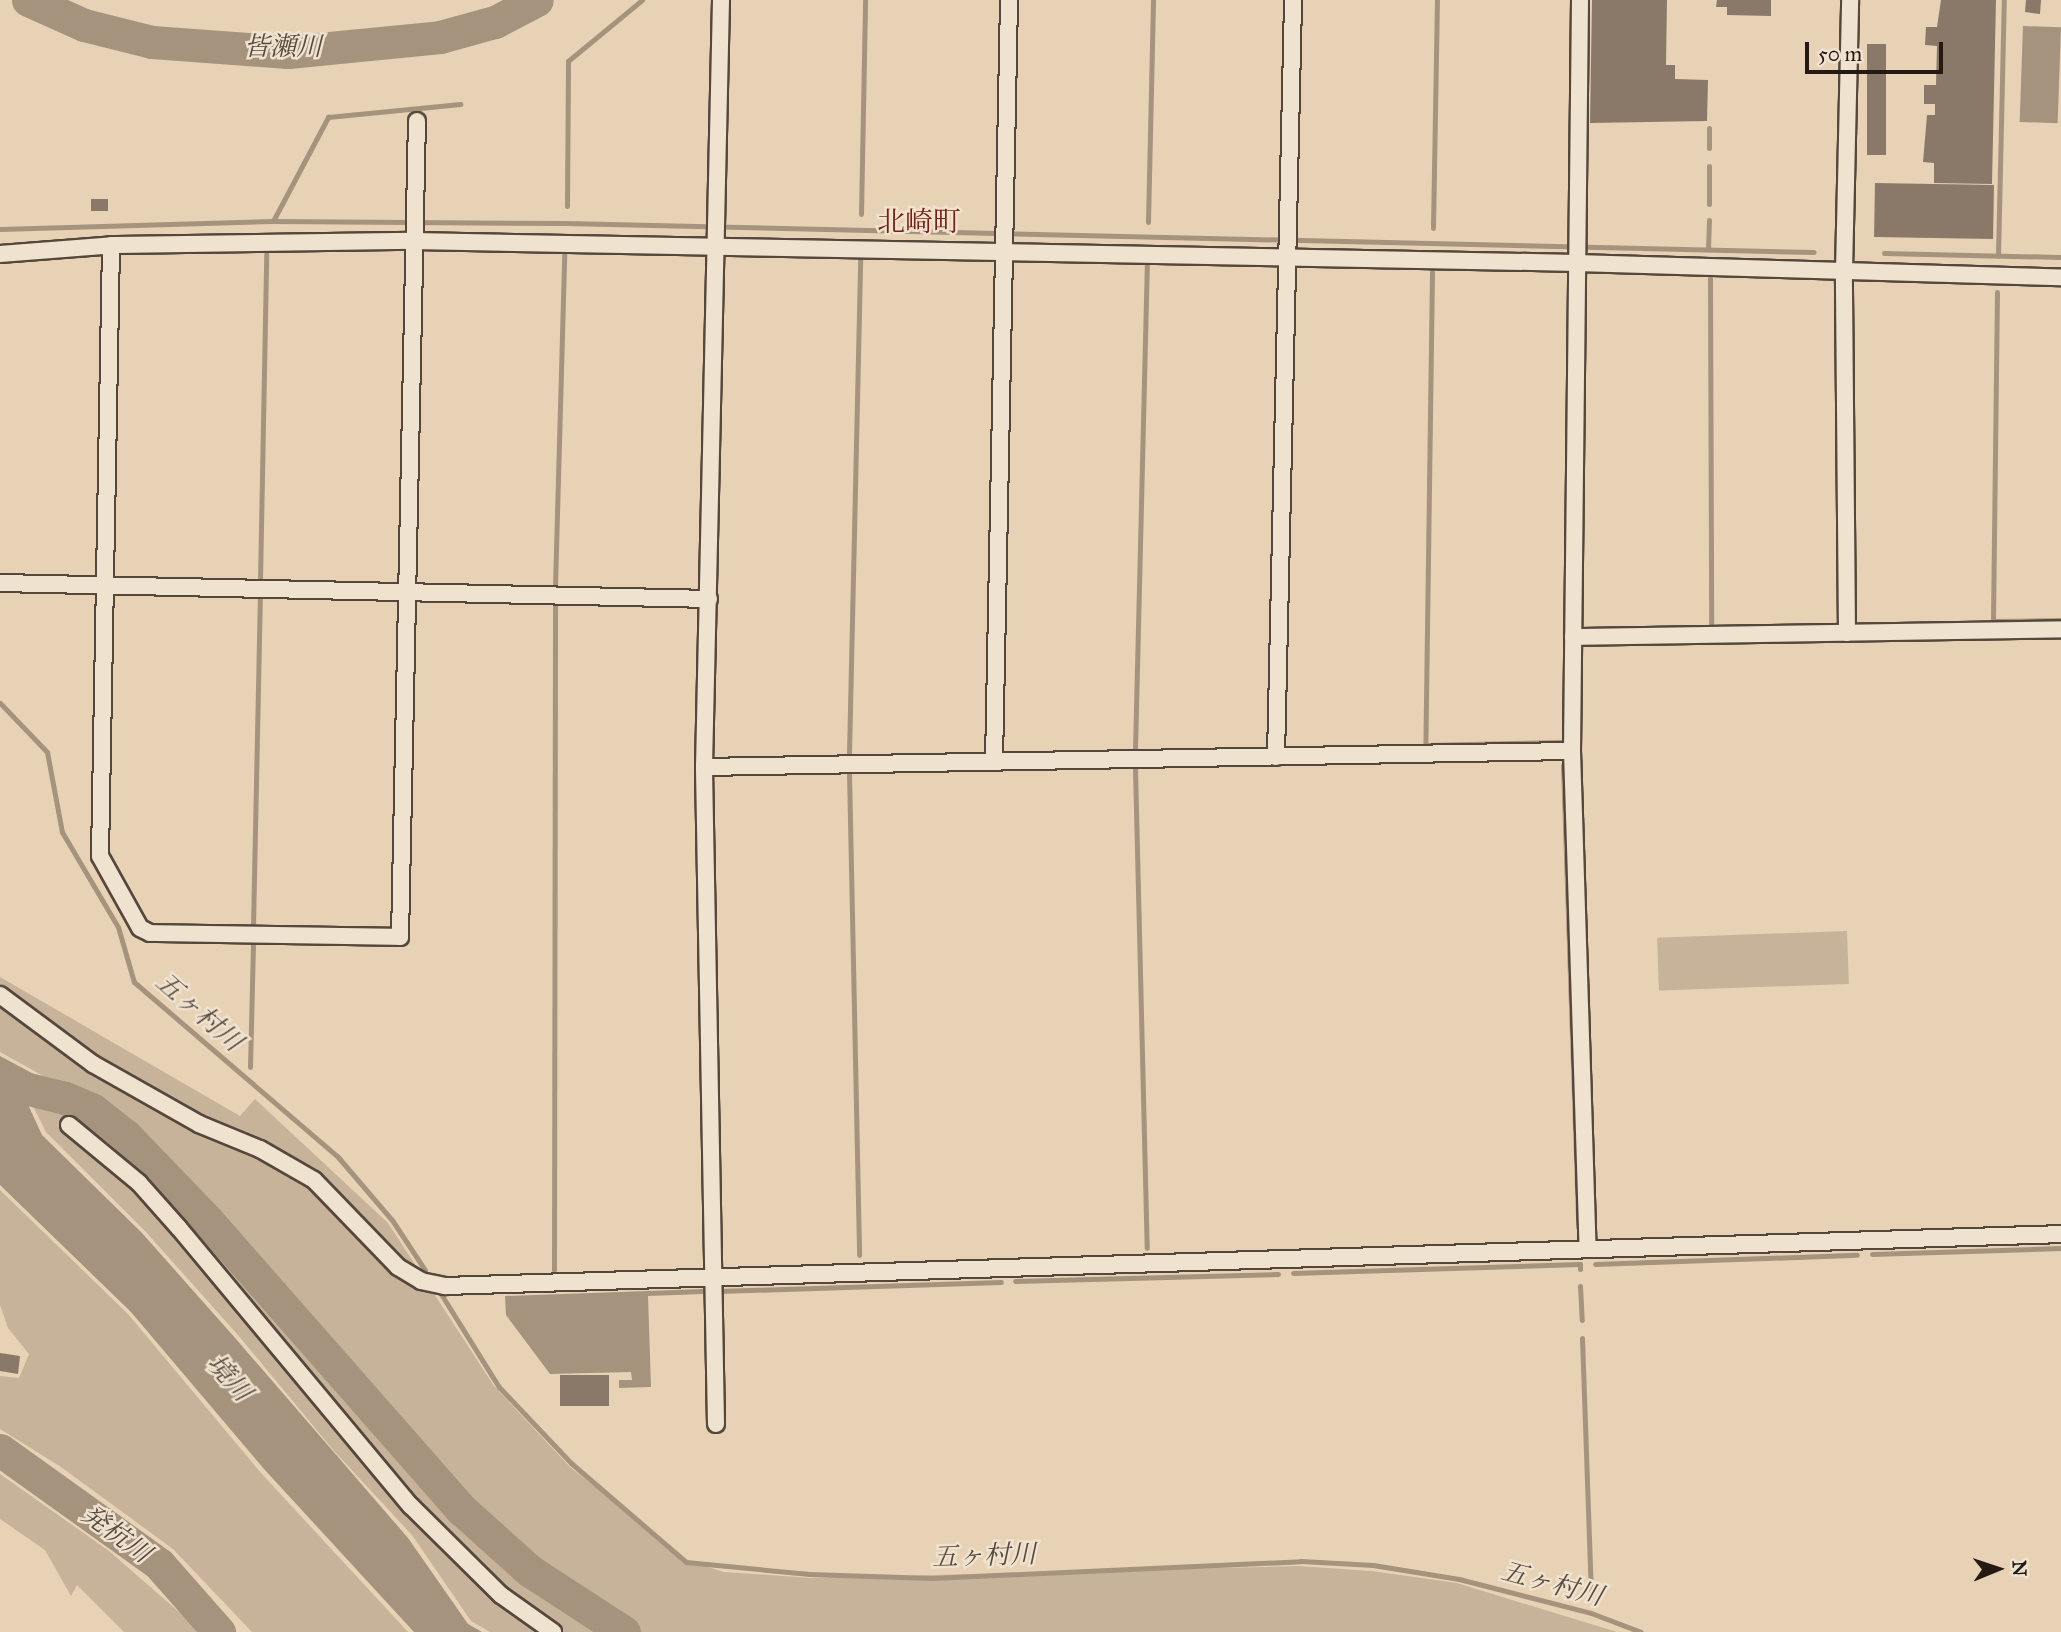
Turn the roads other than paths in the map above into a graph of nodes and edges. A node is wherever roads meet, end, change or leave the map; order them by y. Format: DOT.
graph roads {
  1 [pos="721,0"];
  2 [pos="1009,0"];
  3 [pos="1293,0"];
  4 [pos="1580,0"];
  5 [pos="1850,0"];
  6 [pos="417,121"];
  7 [pos="414,237"];
  8 [pos="718,244"];
  9 [pos="111,245"];
  10 [pos="1004,249"];
  11 [pos="0,254"];
  12 [pos="1287,254"];
  13 [pos="1576,259"];
  14 [pos="1844,271"];
  15 [pos="2061,277"];
  16 [pos="0,583"];
  17 [pos="105,584"];
  18 [pos="407,592"];
  19 [pos="709,598"];
  20 [pos="2061,629"];
  21 [pos="1847,633"];
  22 [pos="1573,637"];
  23 [pos="1572,751"];
  24 [pos="1276,757"];
  25 [pos="994,761"];
  26 [pos="704,767"];
  27 [pos="0,995"];
  28 [pos="69,1125"];
  29 [pos="2061,1234"];
  30 [pos="1588,1249"];
  31 [pos="710,1277"];
  32 [pos="716,1424"];
  33 [pos="553,1632"];
  1 -- 8 [label="street"];
  2 -- 10 [label="street"];
  3 -- 12 [label="street"];
  4 -- 13 [label="street"];
  5 -- 14 [label="street"];
  6 -- 7 [label="street"];
  7 -- 8 [label="street"];
  7 -- 9 [label="street"];
  7 -- 18 [label="street"];
  8 -- 10 [label="street"];
  8 -- 19 [label="street"];
  9 -- 11 [label="street"];
  9 -- 17 [label="street"];
  10 -- 12 [label="street"];
  10 -- 25 [label="street"];
  12 -- 13 [label="street"];
  12 -- 24 [label="street"];
  13 -- 14 [label="street"];
  13 -- 22 [label="street"];
  14 -- 15 [label="street"];
  14 -- 21 [label="street"];
  16 -- 17 [label="street"];
  17 -- 18 [label="street"];
  17 -- 18 [label="street"];
  18 -- 19 [label="street"];
  19 -- 26 [label="street"];
  20 -- 21 [label="street"];
  21 -- 22 [label="street"];
  22 -- 23 [label="street"];
  23 -- 24 [label="street"];
  23 -- 30 [label="street"];
  24 -- 25 [label="street"];
  25 -- 26 [label="street"];
  26 -- 31 [label="street"];
  27 -- 31 [label="street"];
  28 -- 33 [label="street"];
  29 -- 30 [label="street"];
  30 -- 31 [label="street"];
  31 -- 32 [label="street"];
}
